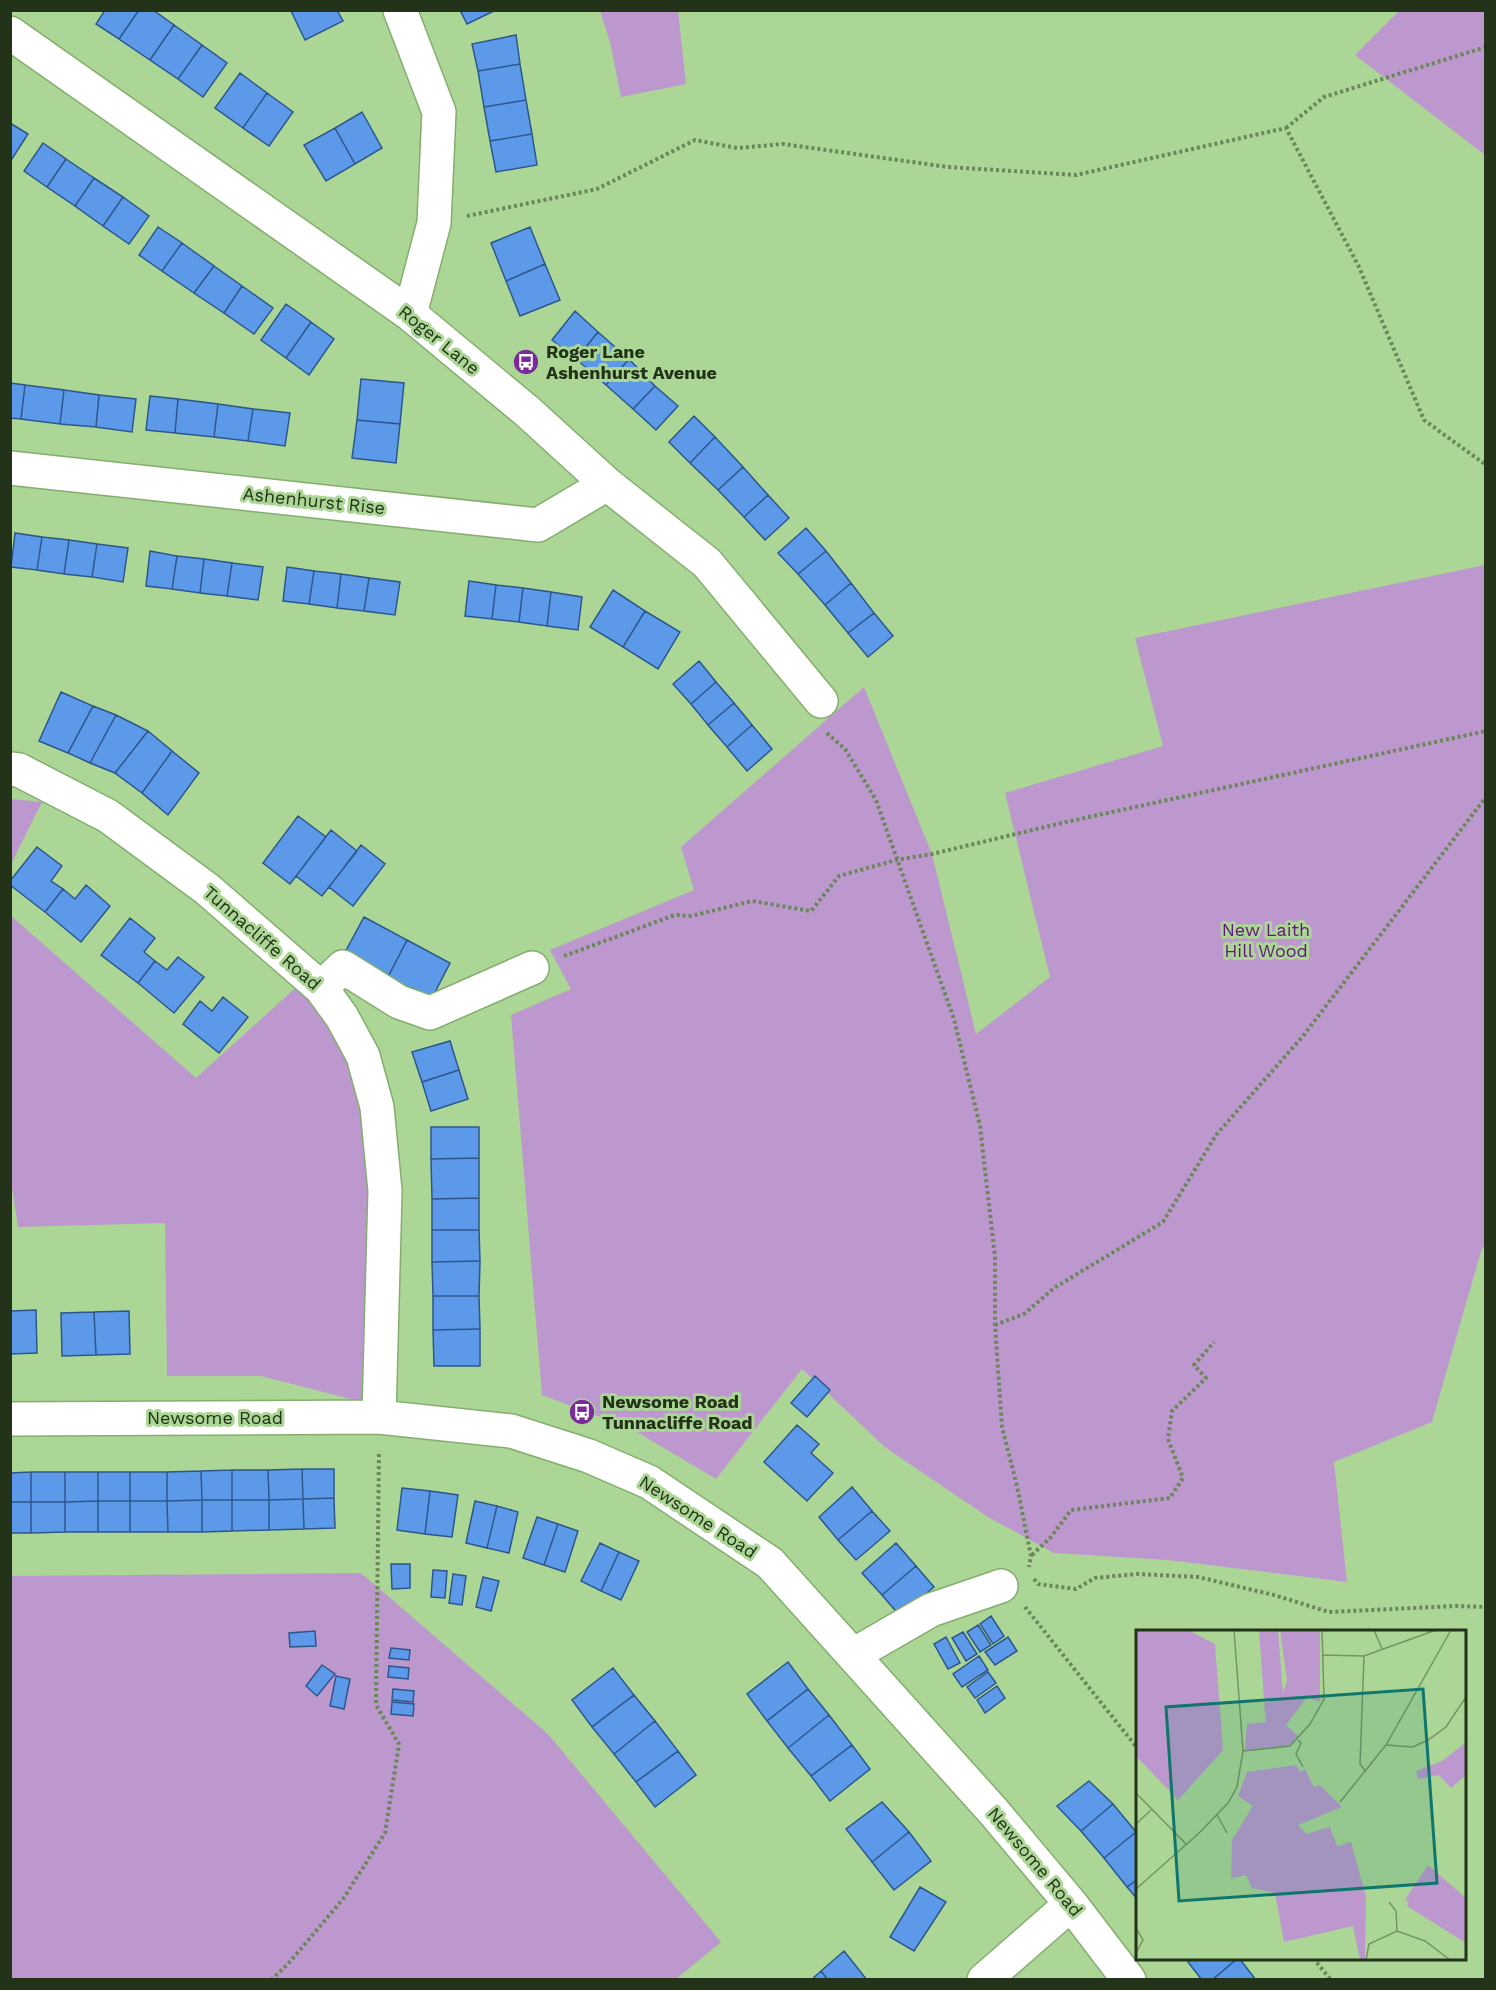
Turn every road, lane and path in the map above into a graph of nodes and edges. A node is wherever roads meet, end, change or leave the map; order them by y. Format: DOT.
graph roads {
  1 [pos="400,10"];
  2 [pos="10,33"];
  3 [pos="1485,47"];
  4 [pos="1286,128"];
  5 [pos="434,223"];
  6 [pos="410,314"];
  7 [pos="1485,465"];
  8 [pos="10,468"];
  9 [pos="607,484"];
  10 [pos="821,701"];
  11 [pos="1485,731"];
  12 [pos="10,769"];
  13 [pos="1485,797"];
  14 [pos="896,860"];
  15 [pos="532,968"];
  16 [pos="321,988"];
  17 [pos="995,1325"];
  18 [pos="1214,1342"];
  19 [pos="380,1417"];
  20 [pos="10,1419"];
  21 [pos="1031,1556"];
  22 [pos="1014,1579"];
  23 [pos="1485,1607"];
  24 [pos="853,1655"];
  25 [pos="1136,1748"];
  26 [pos="1071,1904"];
  27 [pos="1314,1960"];
  28 [pos="271,1980"];
  29 [pos="984,1980"];
  30 [pos="1129,1980"];
  31 [pos="1331,1980"];
  1 -- 5 [label="street"];
  2 -- 6 [label="street, Roger Lane"];
  3 -- 4 [label="path"];
  4 -- 5 [label="path"];
  4 -- 7 [label="path"];
  5 -- 6 [label="street"];
  6 -- 9 [label="street, Roger Lane"];
  8 -- 9 [label="street, Ashenhurst Rise"];
  9 -- 10 [label="street, Roger Lane"];
  10 -- 14 [label="path"];
  11 -- 14 [label="path"];
  12 -- 16 [label="street, Tunnacliffe Road"];
  13 -- 17 [label="path"];
  14 -- 15 [label="path"];
  14 -- 17 [label="path"];
  15 -- 16 [label="street"];
  16 -- 19 [label="street, Tunnacliffe Road"];
  17 -- 21 [label="path"];
  18 -- 21 [label="path"];
  19 -- 20 [label="street, Newsome Road"];
  19 -- 24 [label="street, Newsome Road"];
  19 -- 28 [label="path"];
  21 -- 22 [label="path"];
  22 -- 23 [label="path"];
  22 -- 24 [label="street"];
  22 -- 25 [label="path"];
  24 -- 26 [label="street, Newsome Road"];
  26 -- 29 [label="street"];
  26 -- 30 [label="street, Newsome Road"];
  27 -- 31 [label="path"];
}
